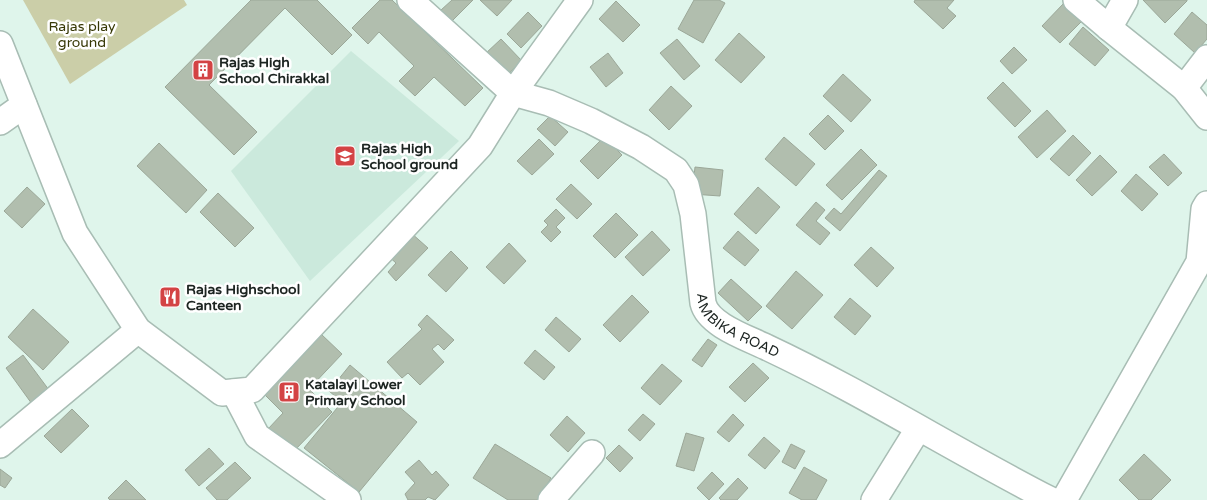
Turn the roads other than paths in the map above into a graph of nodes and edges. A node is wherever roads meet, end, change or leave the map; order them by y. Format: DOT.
graph roads {
  1 [pos="410,0"];
  2 [pos="580,0"];
  3 [pos="1076,0"];
  4 [pos="1125,0"];
  5 [pos="1109,28"];
  6 [pos="0,44"];
  7 [pos="1207,58"];
  8 [pos="1184,88"];
  9 [pos="513,93"];
  10 [pos="24,105"];
  11 [pos="1207,117"];
  12 [pos="0,122"];
  13 [pos="1207,204"];
  14 [pos="138,330"];
  15 [pos="234,392"];
  16 [pos="918,428"];
  17 [pos="0,445"];
  18 [pos="592,452"];
  19 [pos="348,500"];
  20 [pos="551,500"];
  21 [pos="874,500"];
  22 [pos="1051,500"];
  23 [pos="1064,500"];
  1 -- 9 [label="street"];
  2 -- 9 [label="street"];
  3 -- 5 [label="street"];
  4 -- 5 [label="street"];
  5 -- 8 [label="street"];
  6 -- 10 [label="street"];
  7 -- 8 [label="street"];
  8 -- 11 [label="street"];
  9 -- 15 [label="street"];
  9 -- 16 [label="street, AMBIKA ROAD"];
  10 -- 12 [label="street"];
  10 -- 14 [label="street"];
  13 -- 23 [label="street"];
  14 -- 15 [label="street"];
  14 -- 17 [label="street"];
  15 -- 19 [label="street"];
  16 -- 21 [label="street"];
  16 -- 22 [label="street, AMBIKA ROAD"];
  18 -- 20 [label="street"];
}
